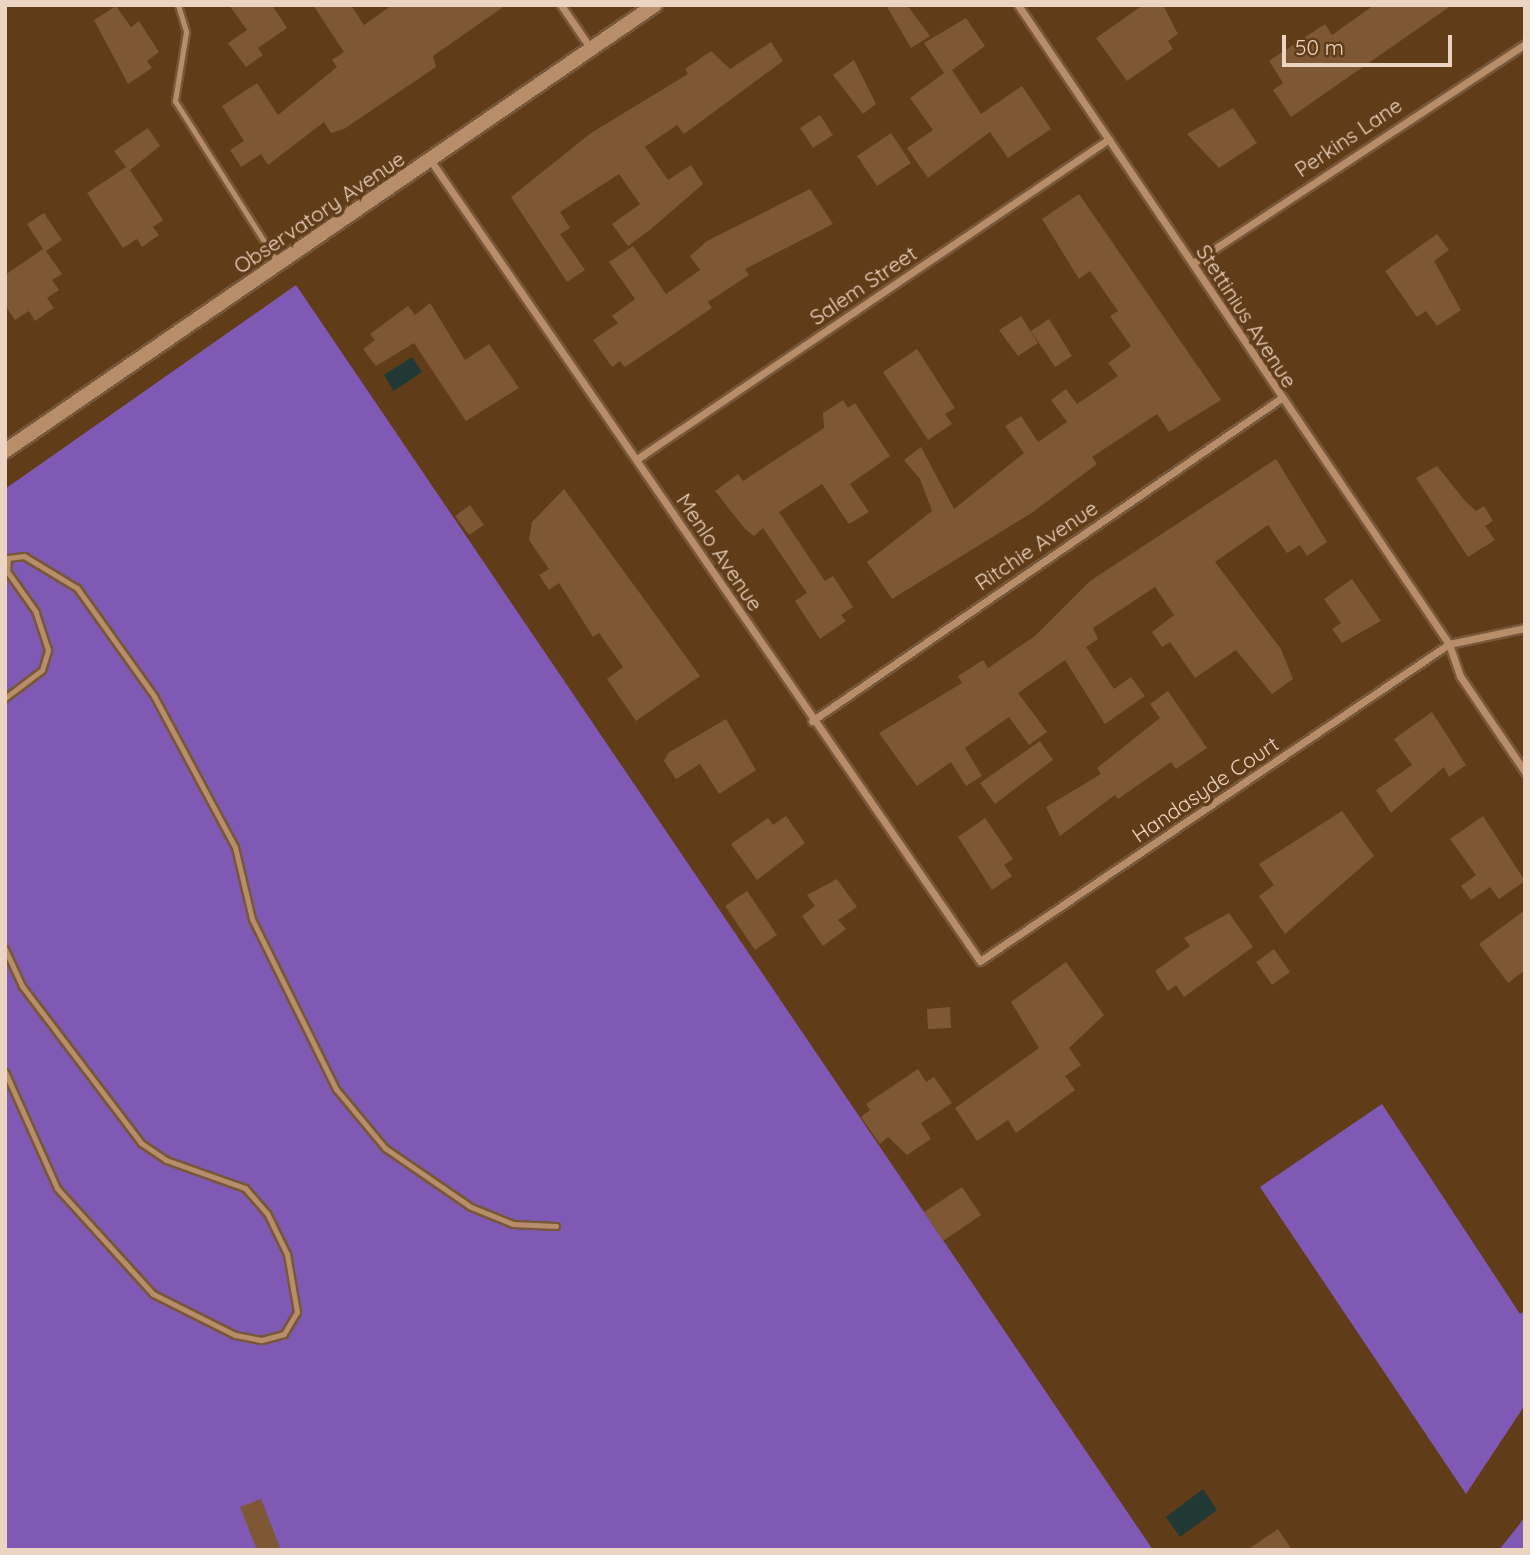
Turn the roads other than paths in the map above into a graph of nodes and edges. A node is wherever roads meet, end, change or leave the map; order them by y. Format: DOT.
graph roads {
  1 [pos="178,5"];
  2 [pos="561,5"];
  3 [pos="655,5"];
  4 [pos="1018,5"];
  5 [pos="1525,44"];
  6 [pos="591,49"];
  7 [pos="1109,139"];
  8 [pos="431,161"];
  9 [pos="1193,264"];
  10 [pos="280,266"];
  11 [pos="1280,399"];
  12 [pos="5,451"];
  13 [pos="637,459"];
  14 [pos="1525,628"];
  15 [pos="1449,644"];
  16 [pos="5,698"];
  17 [pos="812,721"];
  18 [pos="1525,772"];
  19 [pos="5,949"];
  20 [pos="980,961"];
  21 [pos="5,1072"];
  22 [pos="556,1226"];
  1 -- 10 [label="lane"];
  2 -- 6 [label="street"];
  3 -- 6 [label="street, Observatory Avenue"];
  4 -- 7 [label="street, Stettinius Avenue"];
  5 -- 9 [label="street, Perkins Lane"];
  6 -- 8 [label="street, Observatory Avenue"];
  7 -- 9 [label="street, Stettinius Avenue"];
  7 -- 13 [label="street, Salem Street"];
  8 -- 10 [label="street, Observatory Avenue"];
  8 -- 13 [label="street, Menlo Avenue"];
  9 -- 11 [label="street, Stettinius Avenue"];
  10 -- 12 [label="street, Observatory Avenue"];
  11 -- 15 [label="street, Stettinius Avenue"];
  11 -- 17 [label="street, Ritchie Avenue"];
  13 -- 17 [label="street, Menlo Avenue"];
  14 -- 15 [label="street"];
  15 -- 18 [label="street, Stettinius Avenue"];
  15 -- 20 [label="street, Handasyde Court"];
  16 -- 22 [label="lane"];
  17 -- 20 [label="street, Menlo Avenue"];
  19 -- 21 [label="lane"];
}
